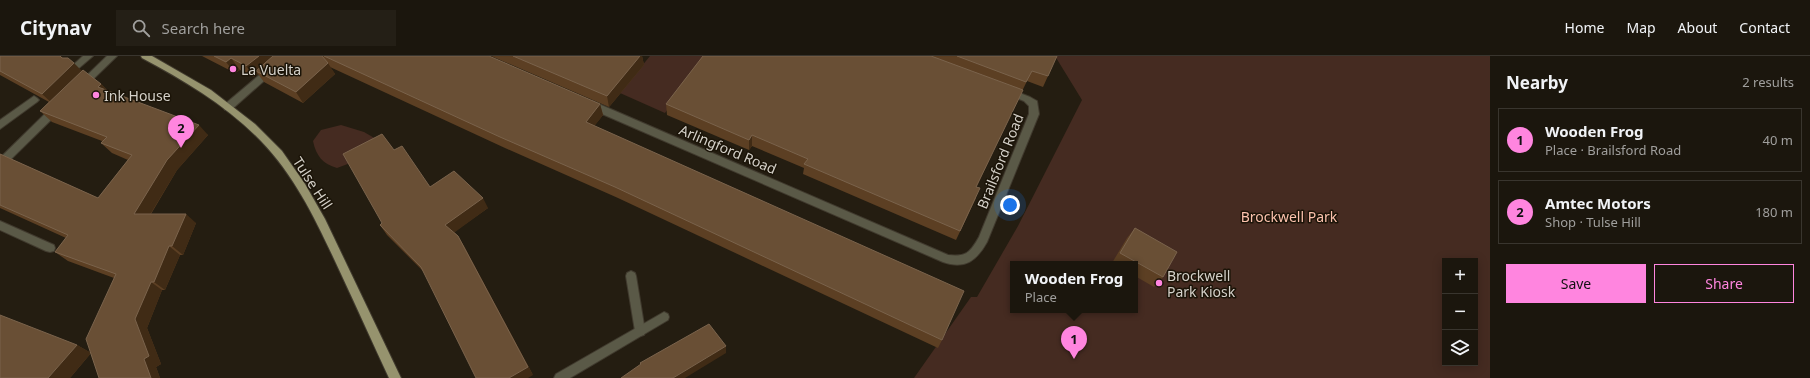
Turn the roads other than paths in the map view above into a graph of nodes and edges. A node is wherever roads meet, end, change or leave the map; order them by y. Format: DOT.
graph roads {
  1 [pos="89,56"];
  2 [pos="113,56"];
  3 [pos="145,56"];
  4 [pos="288,56"];
  5 [pos="76,66"];
  6 [pos="998,88"];
  7 [pos="73,94"];
  8 [pos="34,100"];
  9 [pos="581,100"];
  10 [pos="62,104"];
  11 [pos="228,107"];
  12 [pos="0,125"];
  13 [pos="0,164"];
  14 [pos="0,225"];
  15 [pos="50,248"];
  16 [pos="968,259"];
  17 [pos="630,276"];
  18 [pos="664,317"];
  19 [pos="640,331"];
  20 [pos="395,378"];
  21 [pos="560,378"];
  1 -- 5 [label="street"];
  2 -- 7 [label="street"];
  3 -- 11 [label="main road, Tulse Hill"];
  4 -- 11 [label="street"];
  6 -- 16 [label="street, Brailsford Road"];
  8 -- 12 [label="street"];
  9 -- 16 [label="street, Arlingford Road"];
  10 -- 13 [label="street"];
  11 -- 20 [label="main road, Tulse Hill"];
  14 -- 15 [label="street"];
  17 -- 19 [label="street"];
  18 -- 19 [label="street"];
  19 -- 21 [label="street"];
}
